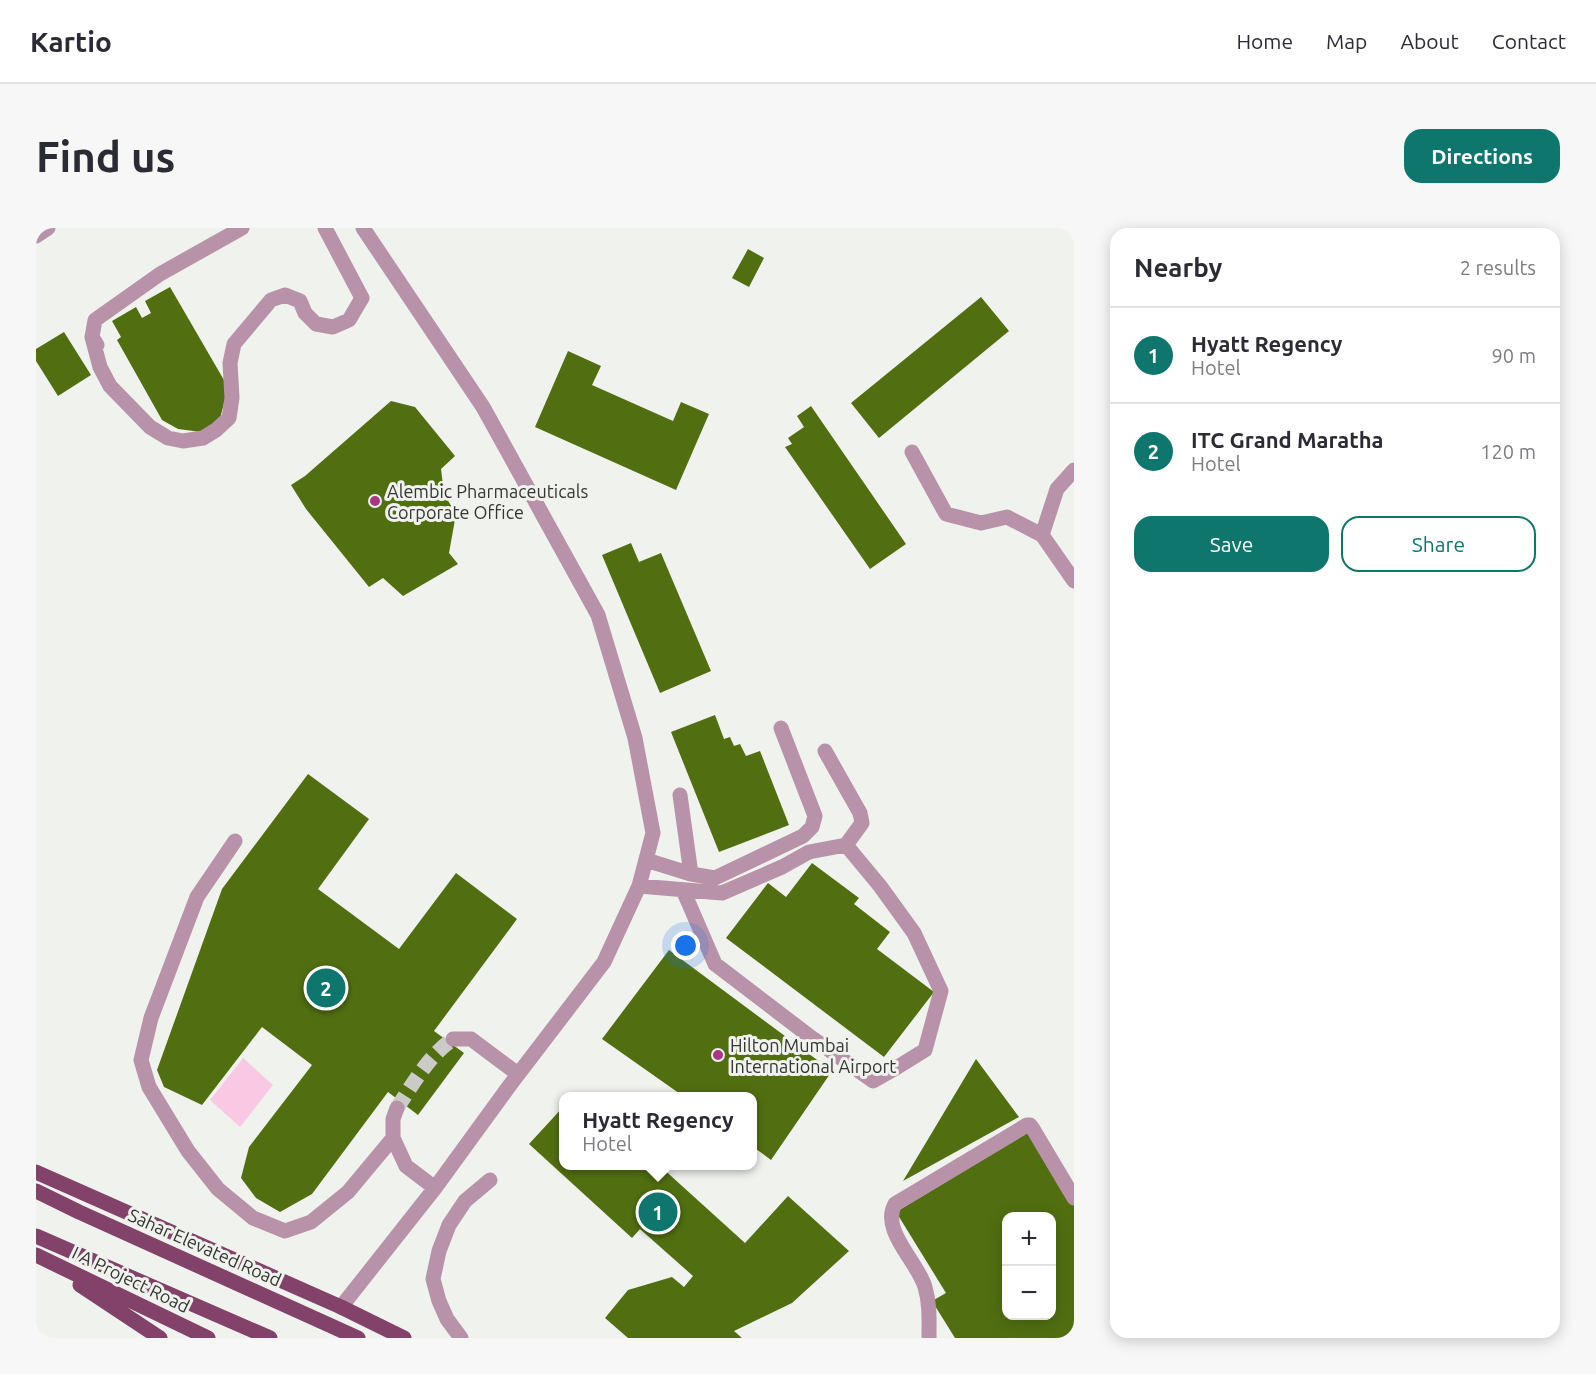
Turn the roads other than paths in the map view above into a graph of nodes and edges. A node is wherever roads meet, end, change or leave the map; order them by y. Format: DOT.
graph roads {
  1 [pos="48,228"];
  2 [pos="242,228"];
  3 [pos="325,228"];
  4 [pos="363,228"];
  5 [pos="36,236"];
  6 [pos="92,337"];
  7 [pos="120,384"];
  8 [pos="912,452"];
  9 [pos="1074,470"];
  10 [pos="1042,535"];
  11 [pos="1074,581"];
  12 [pos="781,728"];
  13 [pos="825,751"];
  14 [pos="680,795"];
  15 [pos="235,841"];
  16 [pos="846,845"];
  17 [pos="646,860"];
  18 [pos="691,874"];
  19 [pos="639,886"];
  20 [pos="683,890"];
  21 [pos="453,1039"];
  22 [pos="518,1074"];
  23 [pos="397,1108"];
  24 [pos="393,1138"];
  25 [pos="36,1172"];
  26 [pos="490,1180"];
  27 [pos="435,1188"];
  28 [pos="36,1191"];
  29 [pos="1074,1197"];
  30 [pos="36,1236"];
  31 [pos="36,1256"];
  32 [pos="341,1307"];
  33 [pos="160,1338"];
  34 [pos="208,1338"];
  35 [pos="270,1338"];
  36 [pos="358,1338"];
  37 [pos="404,1338"];
  38 [pos="462,1338"];
  39 [pos="929,1338"];
  1 -- 5 [label="street"];
  2 -- 6 [label="street"];
  3 -- 6 [label="street"];
  4 -- 17 [label="street"];
  6 -- 7 [label="street"];
  8 -- 10 [label="street"];
  9 -- 10 [label="street"];
  10 -- 11 [label="street"];
  12 -- 18 [label="street"];
  13 -- 16 [label="street"];
  14 -- 18 [label="street"];
  15 -- 24 [label="street"];
  16 -- 20 [label="street"];
  16 -- 20 [label="street"];
  17 -- 18 [label="street"];
  17 -- 19 [label="street"];
  19 -- 20 [label="street"];
  19 -- 22 [label="street"];
  21 -- 22 [label="street"];
  22 -- 27 [label="street"];
  23 -- 24 [label="street"];
  24 -- 27 [label="street"];
  25 -- 32 [label="main road"];
  26 -- 38 [label="street"];
  27 -- 32 [label="street"];
  28 -- 36 [label="main road, Sahar Elevated Road"];
  29 -- 39 [label="street"];
  30 -- 35 [label="main road"];
  31 -- 33 [label="main road"];
  31 -- 34 [label="main road, I A Project Road"];
  32 -- 37 [label="main road"];
}
